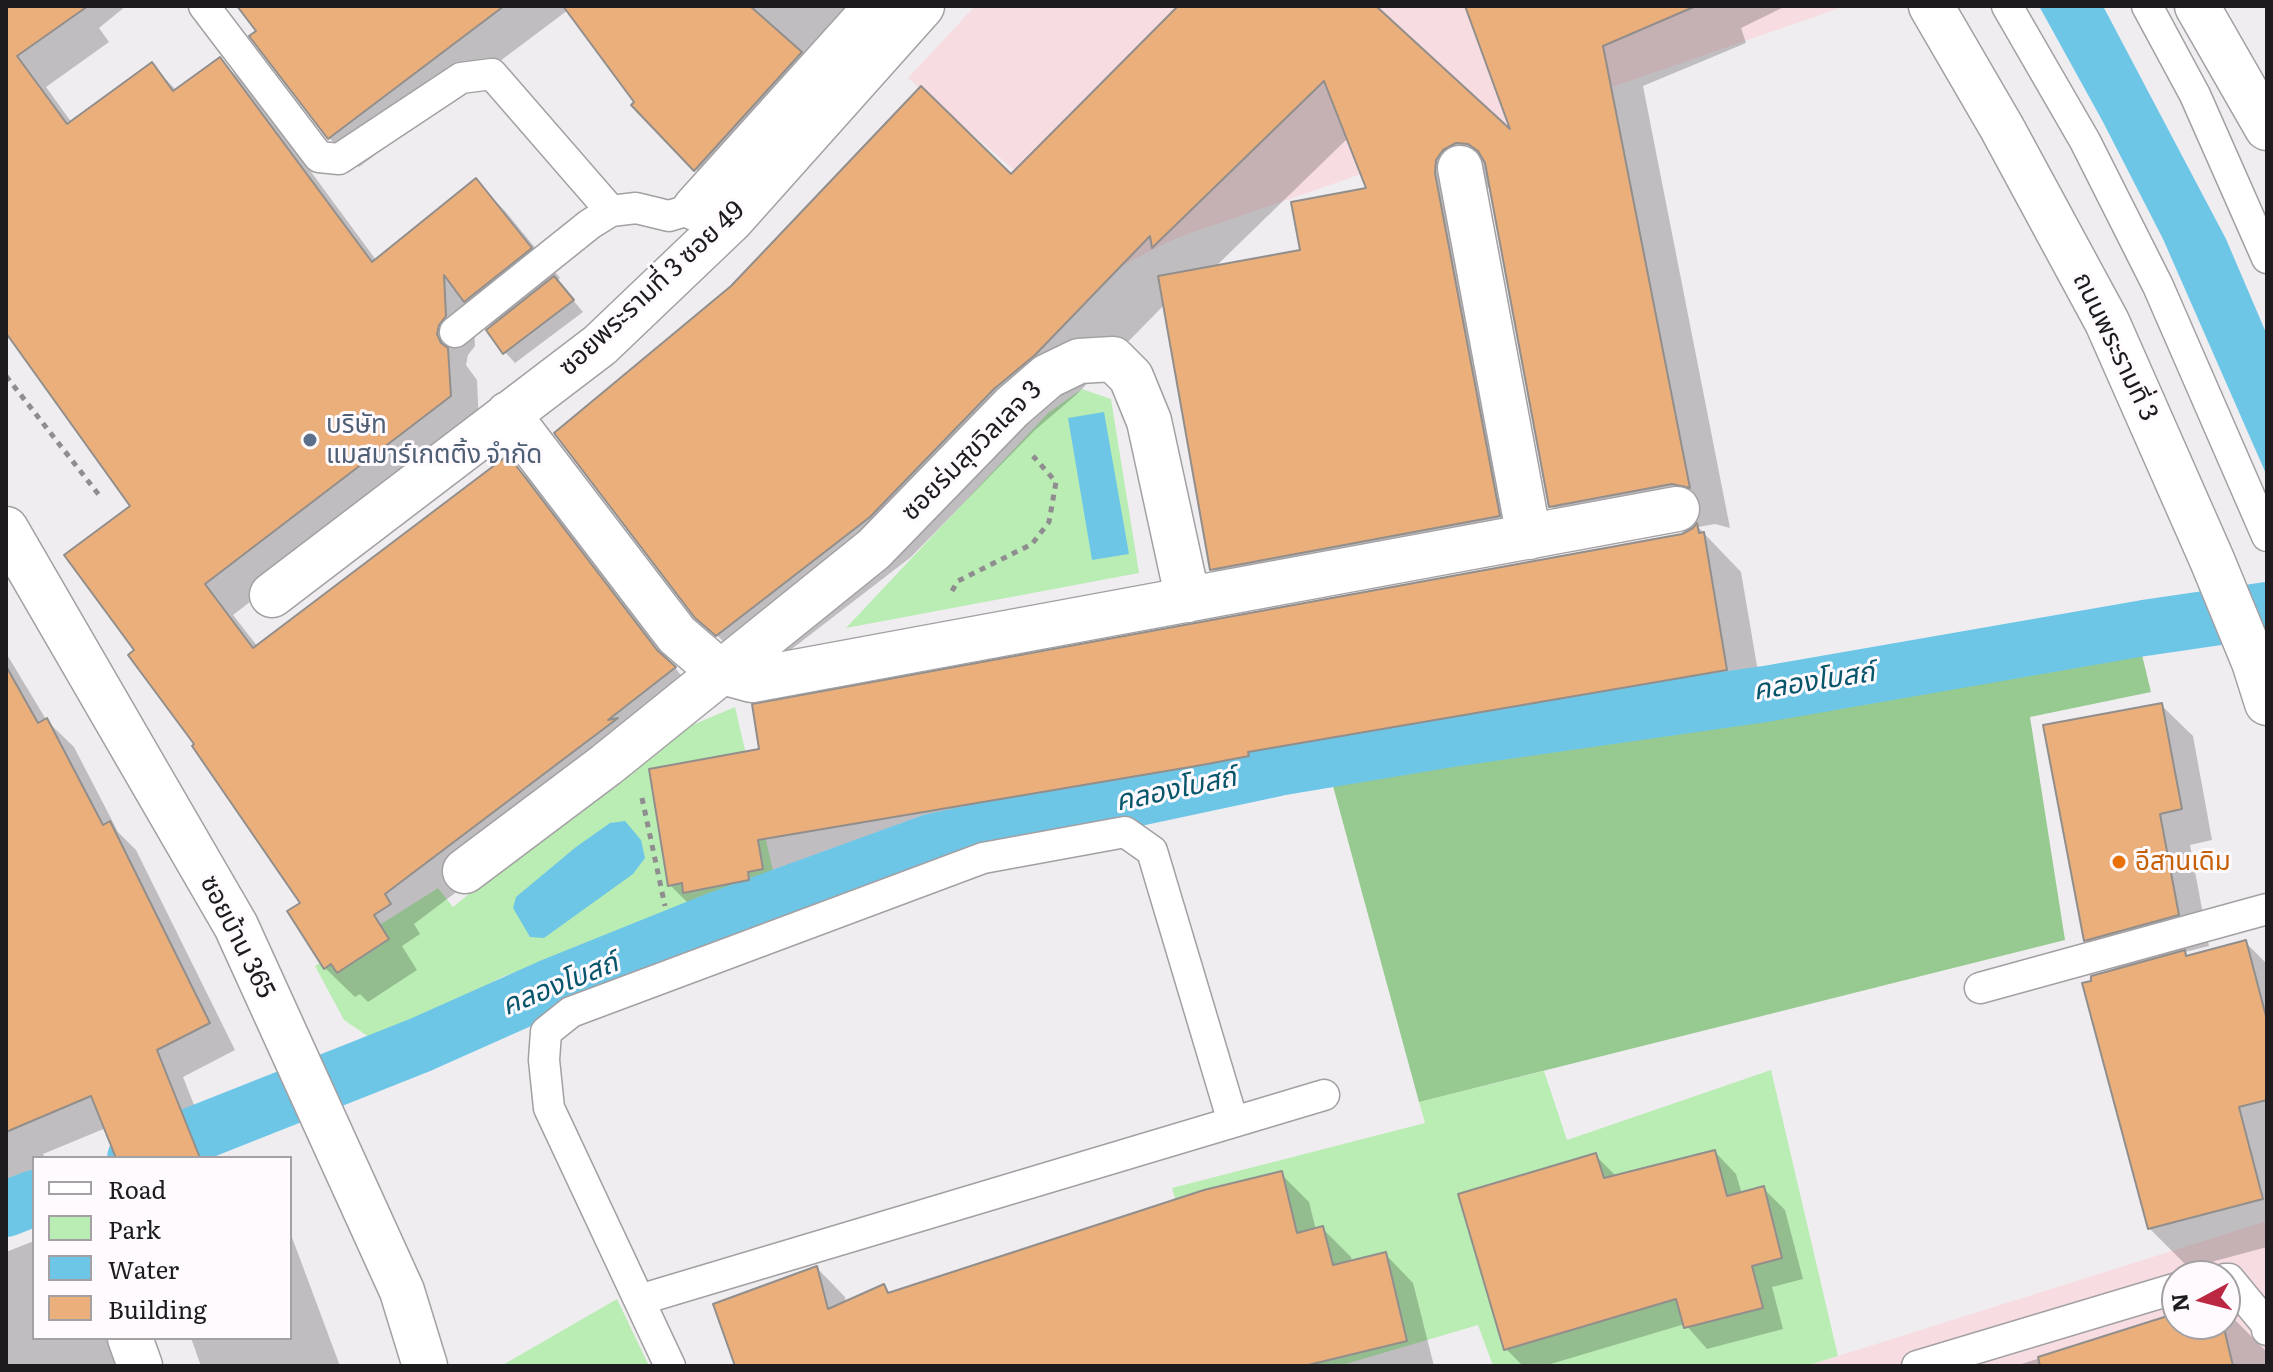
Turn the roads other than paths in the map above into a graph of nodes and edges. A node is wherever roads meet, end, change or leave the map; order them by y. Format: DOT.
graph roads {
  1 [pos="204,6"];
  2 [pos="877,6"];
  3 [pos="922,6"];
  4 [pos="1931,6"];
  5 [pos="2007,6"];
  6 [pos="2147,6"];
  7 [pos="2197,6"];
  8 [pos="2267,128"];
  9 [pos="1460,168"];
  10 [pos="695,208"];
  11 [pos="611,211"];
  12 [pos="2267,258"];
  13 [pos="455,332"];
  14 [pos="508,414"];
  15 [pos="1677,509"];
  16 [pos="7,535"];
  17 [pos="2267,536"];
  18 [pos="1529,537"];
  19 [pos="272,595"];
  20 [pos="1188,600"];
  21 [pos="719,671"];
  22 [pos="2267,703"];
  23 [pos="465,871"];
  24 [pos="2267,909"];
  25 [pos="1980,988"];
  26 [pos="1324,1095"];
  27 [pos="1233,1122"];
  28 [pos="2161,1293"];
  29 [pos="2241,1294"];
  30 [pos="639,1300"];
  31 [pos="2267,1330"];
  32 [pos="131,1340"];
  33 [pos="140,1366"];
  34 [pos="425,1366"];
  35 [pos="670,1366"];
  36 [pos="1917,1366"];
  1 -- 11 [label="lane"];
  2 -- 10 [label="street, ซอยพระรามที่ 3 ซอย 49"];
  3 -- 14 [label="street, ซอยพระรามที่ 3 ซอย 49"];
  4 -- 22 [label="street, ถนนพระรามที่ 3"];
  5 -- 17 [label="lane"];
  6 -- 12 [label="lane"];
  7 -- 8 [label="street"];
  9 -- 18 [label="street"];
  10 -- 11 [label="lane"];
  11 -- 13 [label="lane"];
  14 -- 19 [label="street, ซอยพระรามที่ 3 ซอย 49"];
  14 -- 21 [label="street"];
  15 -- 18 [label="street"];
  16 -- 34 [label="street, ซอยบ้าน 365"];
  18 -- 20 [label="street"];
  20 -- 21 [label="street"];
  20 -- 21 [label="street, ซอยร่มสุขวิลเลจ 3"];
  21 -- 23 [label="street, ซอยร่มสุขวิลเลจ 3"];
  24 -- 25 [label="lane"];
  26 -- 27 [label="lane"];
  27 -- 30 [label="lane"];
  27 -- 30 [label="lane"];
  28 -- 36 [label="lane"];
  29 -- 31 [label="lane"];
  30 -- 35 [label="lane"];
  32 -- 33 [label="street"];
}
